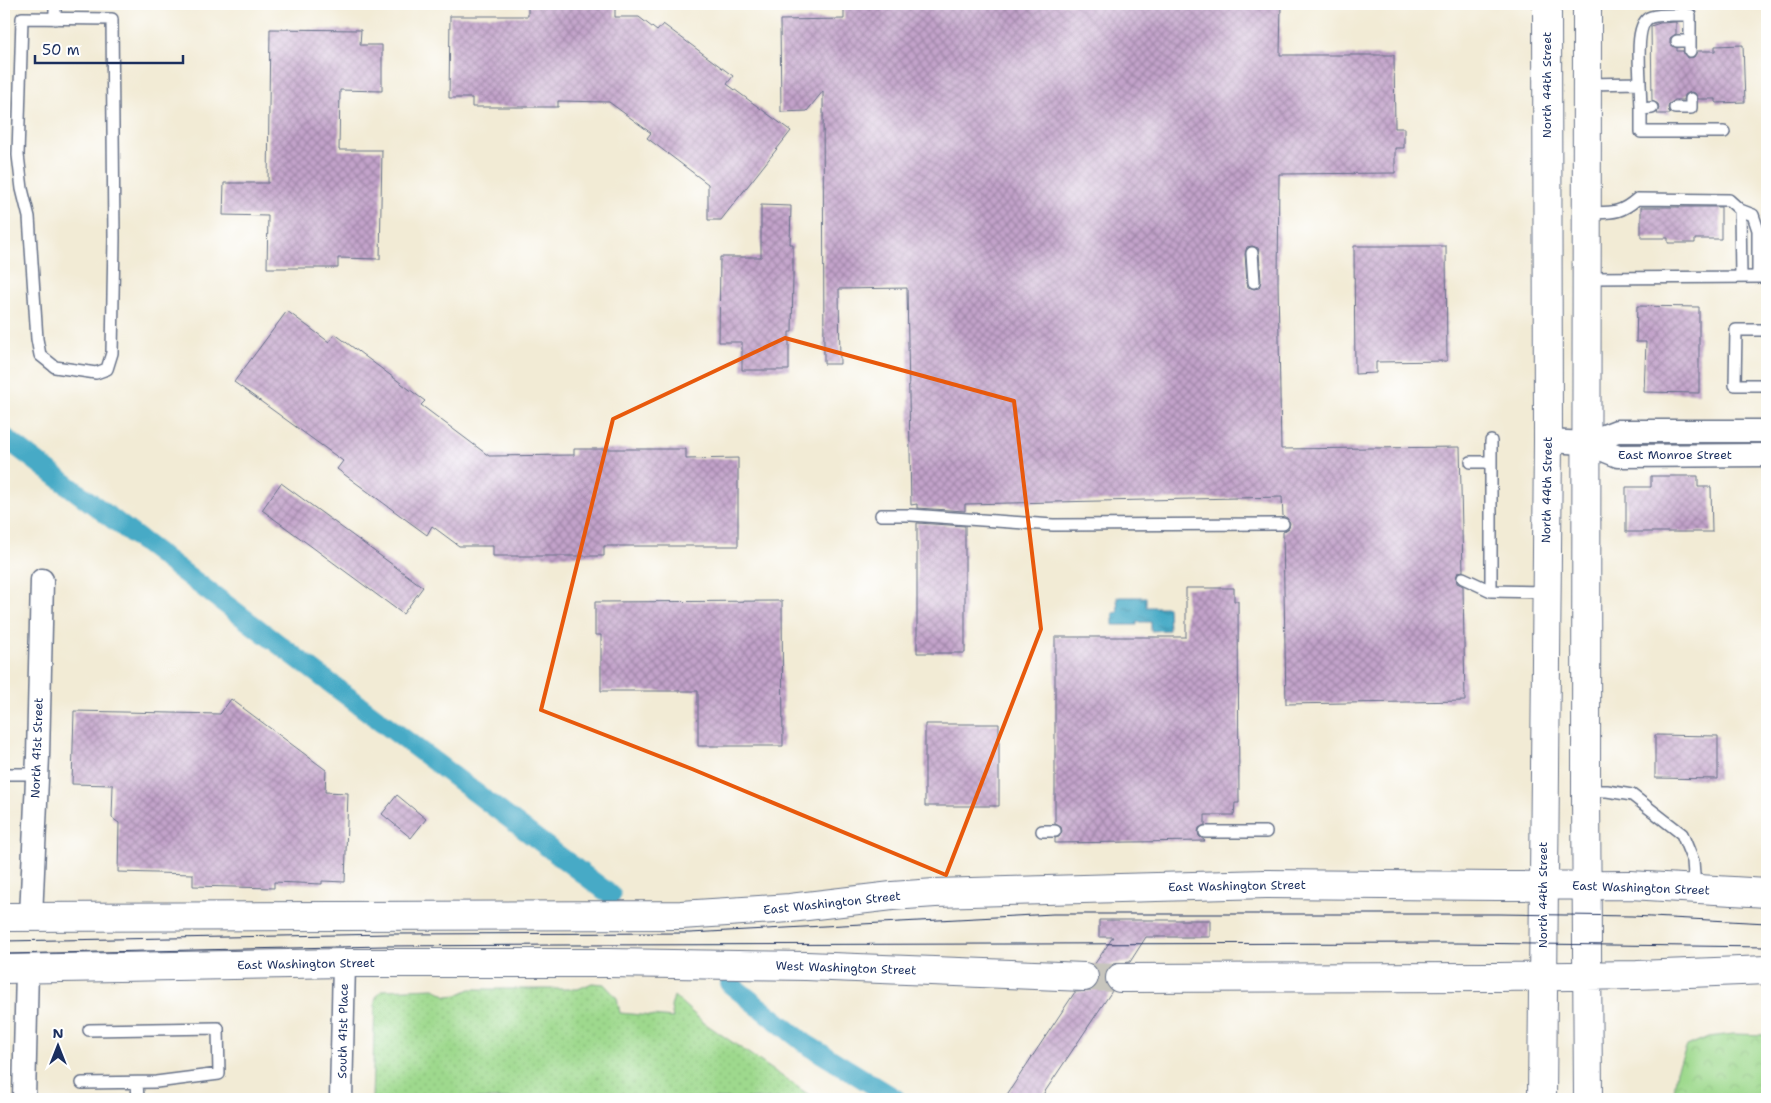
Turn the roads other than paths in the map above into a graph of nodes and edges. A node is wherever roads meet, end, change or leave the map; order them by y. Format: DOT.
graph roads {
  1 [pos="54,4"];
  2 [pos="1547,4"];
  3 [pos="1587,4"];
  4 [pos="1683,9"];
  5 [pos="54,19"];
  6 [pos="1676,41"];
  7 [pos="1587,84"];
  8 [pos="1644,87"];
  9 [pos="1691,100"];
  10 [pos="1675,108"];
  11 [pos="1724,132"];
  12 [pos="1740,210"];
  13 [pos="1587,213"];
  14 [pos="1252,254"];
  15 [pos="1741,277"];
  16 [pos="1763,277"];
  17 [pos="1586,278"];
  18 [pos="1254,282"];
  19 [pos="1767,330"];
  20 [pos="1767,385"];
  21 [pos="1767,431"];
  22 [pos="1491,441"];
  23 [pos="1548,441"];
  24 [pos="1586,443"];
  25 [pos="1767,455"];
  26 [pos="1471,462"];
  27 [pos="1491,462"];
  28 [pos="881,515"];
  29 [pos="1283,524"];
  30 [pos="1463,578"];
  31 [pos="42,580"];
  32 [pos="1491,591"];
  33 [pos="1546,592"];
  34 [pos="4,774"];
  35 [pos="36,774"];
  36 [pos="1586,791"];
  37 [pos="1042,831"];
  38 [pos="1055,831"];
  39 [pos="1205,832"];
  40 [pos="1266,832"];
  41 [pos="1543,886"];
  42 [pos="1587,886"];
  43 [pos="1694,888"];
  44 [pos="1767,893"];
  45 [pos="4,917"];
  46 [pos="31,917"];
  47 [pos="344,963"];
  48 [pos="608,963"];
  49 [pos="16,969"];
  50 [pos="1767,970"];
  51 [pos="1587,975"];
  52 [pos="1543,976"];
  53 [pos="1084,977"];
  54 [pos="1120,978"];
  55 [pos="89,1030"];
  56 [pos="82,1083"];
  57 [pos="137,1083"];
  58 [pos="24,1099"];
  59 [pos="138,1099"];
  60 [pos="341,1099"];
  61 [pos="1542,1099"];
  62 [pos="1588,1099"];
  1 -- 5 [label="lane"];
  2 -- 23 [label="main road, North 44th Street"];
  3 -- 7 [label="main road"];
  4 -- 6 [label="lane"];
  4 -- 8 [label="lane"];
  5 -- 5 [label="lane"];
  7 -- 8 [label="lane"];
  7 -- 13 [label="main road"];
  8 -- 11 [label="lane"];
  9 -- 10 [label="lane"];
  12 -- 13 [label="lane"];
  12 -- 15 [label="lane"];
  12 -- 16 [label="lane"];
  13 -- 17 [label="main road"];
  14 -- 18 [label="lane"];
  15 -- 16 [label="lane"];
  15 -- 17 [label="lane"];
  17 -- 24 [label="main road"];
  19 -- 20 [label="lane"];
  21 -- 24 [label="street, East Monroe Street"];
  22 -- 27 [label="lane"];
  23 -- 24 [label="street, East Monroe Street"];
  23 -- 33 [label="main road, North 44th Street"];
  24 -- 25 [label="street, East Monroe Street"];
  24 -- 36 [label="main road"];
  26 -- 27 [label="lane"];
  27 -- 32 [label="lane"];
  28 -- 29 [label="lane"];
  30 -- 32 [label="lane"];
  31 -- 35 [label="street, North 41st Street"];
  32 -- 33 [label="lane"];
  33 -- 41 [label="main road, North 44th Street"];
  34 -- 35 [label="lane"];
  35 -- 46 [label="street, North 41st Street"];
  36 -- 42 [label="main road"];
  36 -- 43 [label="lane"];
  37 -- 38 [label="lane"];
  39 -- 40 [label="lane"];
  41 -- 42 [label="main road, East Washington Street"];
  41 -- 46 [label="main road, East Washington Street"];
  41 -- 52 [label="main road, North 44th Street"];
  42 -- 43 [label="main road, East Washington Street"];
  42 -- 51 [label="main road"];
  43 -- 44 [label="main road, East Washington Street"];
  45 -- 46 [label="main road"];
  47 -- 48 [label="main road, East Washington Street"];
  47 -- 49 [label="main road, East Washington Street"];
  47 -- 60 [label="street, South 41st Place"];
  48 -- 53 [label="main road, West Washington Street"];
  49 -- 58 [label="street"];
  50 -- 51 [label="main road"];
  51 -- 52 [label="main road"];
  51 -- 62 [label="main road"];
  52 -- 54 [label="main road"];
  52 -- 61 [label="main road, North 44th Street"];
  55 -- 57 [label="lane"];
  56 -- 57 [label="lane"];
  57 -- 59 [label="lane"];
}
